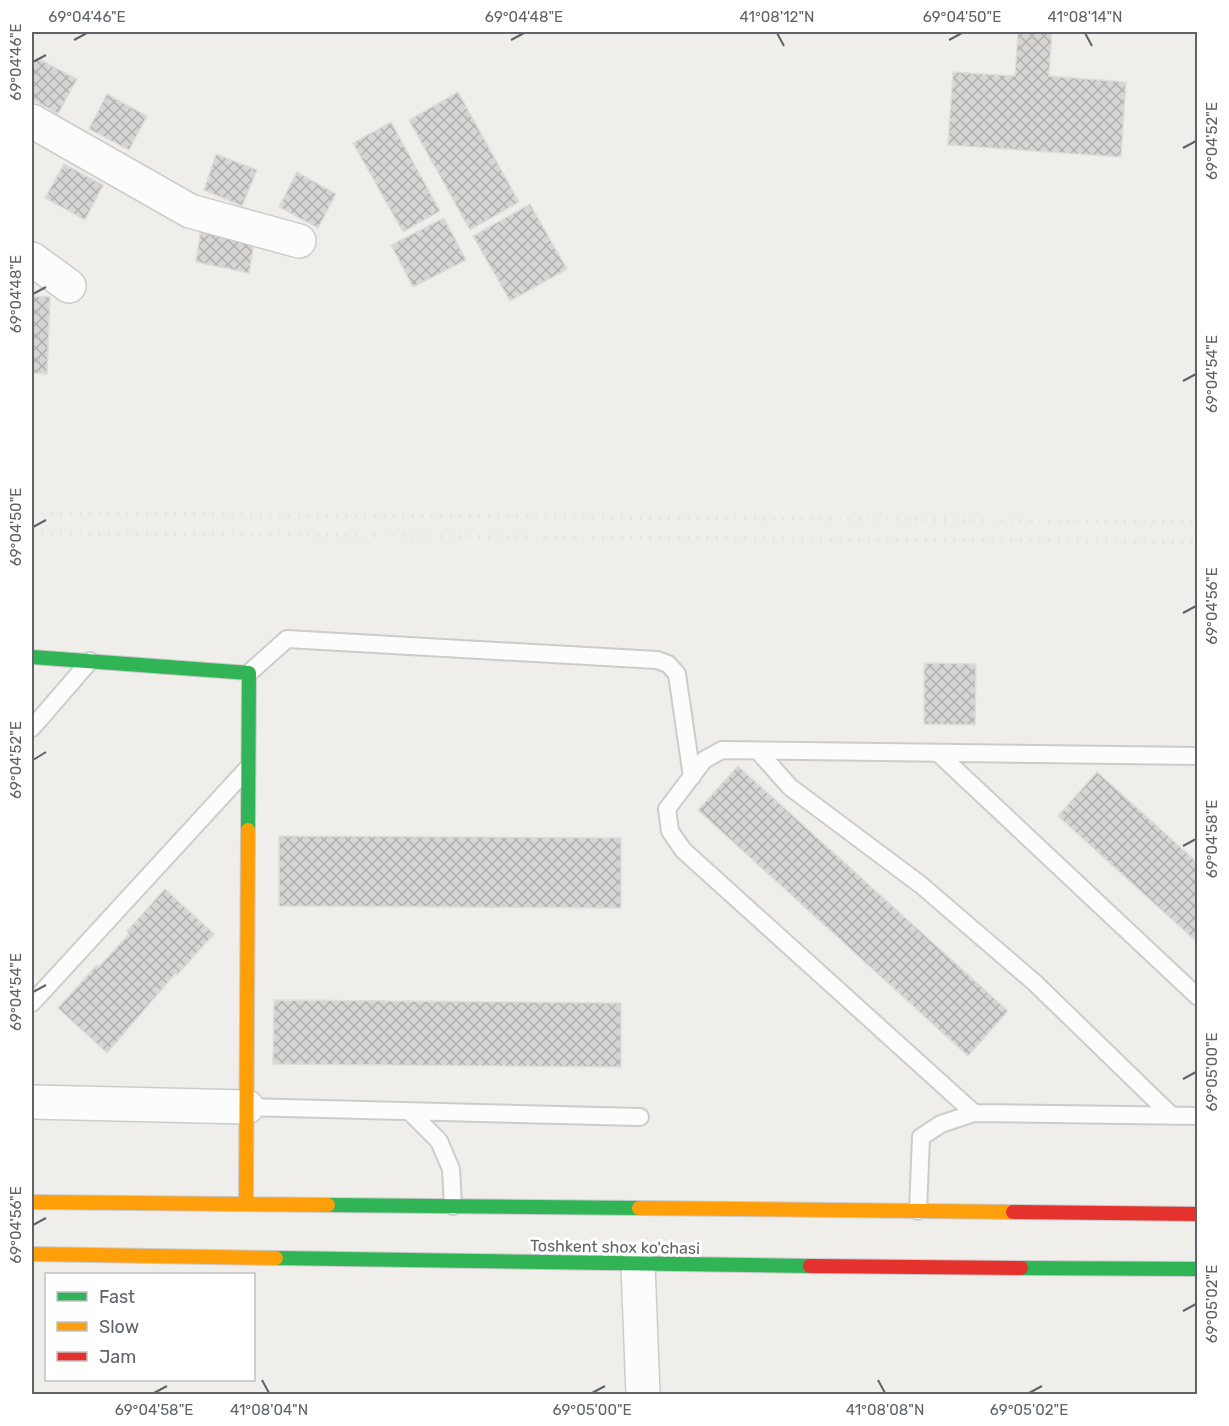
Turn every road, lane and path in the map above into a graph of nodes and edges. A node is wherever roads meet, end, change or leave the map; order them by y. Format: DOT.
graph roads {
  1 [pos="32,121"];
  2 [pos="299,241"];
  3 [pos="32,259"];
  4 [pos="69,286"];
  5 [pos="32,657"];
  6 [pos="90,661"];
  7 [pos="249,673"];
  8 [pos="32,728"];
  9 [pos="758,751"];
  10 [pos="938,753"];
  11 [pos="1197,756"];
  12 [pos="249,767"];
  13 [pos="692,777"];
  14 [pos="1197,997"];
  15 [pos="32,1004"];
  16 [pos="32,1102"];
  17 [pos="247,1107"];
  18 [pos="411,1113"];
  19 [pos="974,1113"];
  20 [pos="1172,1116"];
  21 [pos="1197,1116"];
  22 [pos="640,1117"];
  23 [pos="32,1202"];
  24 [pos="246,1204"];
  25 [pos="453,1206"];
  26 [pos="918,1211"];
  27 [pos="1197,1214"];
  28 [pos="32,1254"];
  29 [pos="638,1264"];
  30 [pos="1197,1269"];
  31 [pos="643,1395"];
  1 -- 2 [label="street"];
  3 -- 4 [label="street"];
  5 -- 6 [label="main road"];
  6 -- 7 [label="main road"];
  6 -- 8 [label="lane"];
  7 -- 12 [label="main road"];
  7 -- 13 [label="lane"];
  9 -- 10 [label="lane"];
  9 -- 13 [label="lane"];
  9 -- 20 [label="lane"];
  10 -- 11 [label="lane"];
  10 -- 14 [label="lane"];
  12 -- 15 [label="lane"];
  12 -- 17 [label="main road"];
  13 -- 19 [label="lane"];
  16 -- 17 [label="street"];
  17 -- 18 [label="lane"];
  17 -- 24 [label="main road"];
  18 -- 22 [label="lane"];
  18 -- 25 [label="lane"];
  19 -- 20 [label="lane"];
  19 -- 26 [label="lane"];
  20 -- 21 [label="lane"];
  23 -- 24 [label="main road"];
  24 -- 25 [label="main road"];
  25 -- 26 [label="main road"];
  26 -- 27 [label="main road"];
  28 -- 29 [label="main road, Toshkent shox ko'chasi"];
  29 -- 30 [label="main road, Toshkent shox ko'chasi"];
  29 -- 31 [label="street"];
}
